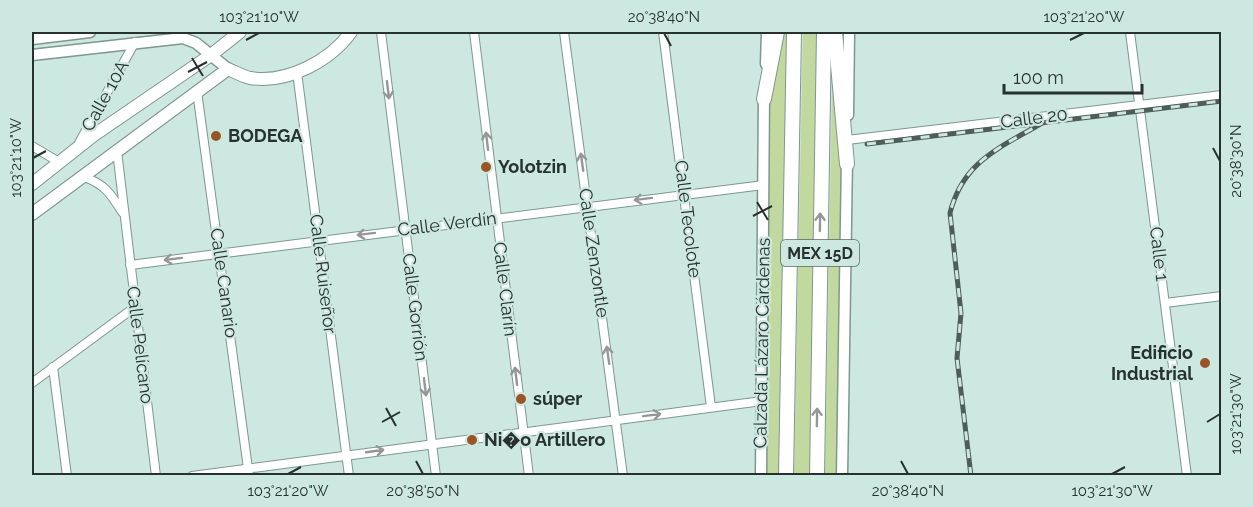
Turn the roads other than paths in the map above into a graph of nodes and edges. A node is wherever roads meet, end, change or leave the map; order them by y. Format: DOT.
graph roads {
  1 [pos="90,32"];
  2 [pos="240,32"];
  3 [pos="351,32"];
  4 [pos="381,32"];
  5 [pos="474,32"];
  6 [pos="564,32"];
  7 [pos="663,32"];
  8 [pos="767,32"];
  9 [pos="777,32"];
  10 [pos="794,32"];
  11 [pos="824,32"];
  12 [pos="835,32"];
  13 [pos="849,32"];
  14 [pos="1130,32"];
  15 [pos="32,39"];
  16 [pos="135,42"];
  17 [pos="32,55"];
  18 [pos="211,55"];
  19 [pos="228,69"];
  20 [pos="297,72"];
  21 [pos="197,91"];
  22 [pos="1221,95"];
  23 [pos="764,99"];
  24 [pos="1139,105"];
  25 [pos="847,141"];
  26 [pos="32,146"];
  27 [pos="75,150"];
  28 [pos="117,151"];
  29 [pos="59,162"];
  30 [pos="847,164"];
  31 [pos="82,176"];
  32 [pos="32,184"];
  33 [pos="764,185"];
  34 [pos="684,194"];
  35 [pos="588,206"];
  36 [pos="32,214"];
  37 [pos="124,215"];
  38 [pos="496,217"];
  39 [pos="405,229"];
  40 [pos="319,240"];
  41 [pos="220,253"];
  42 [pos="130,265"];
  43 [pos="1221,296"];
  44 [pos="1165,303"];
  45 [pos="135,307"];
  46 [pos="53,367"];
  47 [pos="32,383"];
  48 [pos="762,401"];
  49 [pos="711,407"];
  50 [pos="616,420"];
  51 [pos="523,431"];
  52 [pos="432,444"];
  53 [pos="347,455"];
  54 [pos="249,472"];
  55 [pos="67,476"];
  56 [pos="156,476"];
  57 [pos="192,476"];
  58 [pos="350,476"];
  59 [pos="436,476"];
  60 [pos="529,476"];
  61 [pos="623,476"];
  62 [pos="761,476"];
  63 [pos="786,476"];
  64 [pos="816,476"];
  65 [pos="842,476"];
  66 [pos="1187,476"];
  1 -- 15 [label="main road"];
  2 -- 18 [label="main road"];
  3 -- 20 [label="main road"];
  4 -- 39 [label="street, Calle Gorrión, one-way"];
  38 -- 5 [label="street, Calle Clarín, one-way"];
  35 -- 6 [label="street, Calle Zenzontle, one-way"];
  7 -- 34 [label="street, Calle Tecolote"];
  8 -- 23 [label="main road, Calzada Lázaro Cárdenas"];
  9 -- 23 [label="highway"];
  10 -- 63 [label="highway, Calzada Lázaro Cárdenas / MEX 15D"];
  64 -- 11 [label="highway, MEX 15D, one-way"];
  12 -- 30 [label="highway"];
  13 -- 25 [label="main road"];
  14 -- 24 [label="street, Calle 1"];
  16 -- 17 [label="main road"];
  16 -- 18 [label="main road"];
  16 -- 27 [label="street, Calle 10A"];
  18 -- 19 [label="main road"];
  18 -- 27 [label="main road"];
  19 -- 20 [label="main road"];
  19 -- 21 [label="main road"];
  20 -- 40 [label="street, Calle Ruiseñor"];
  21 -- 28 [label="main road"];
  21 -- 41 [label="street, Calle Canario"];
  22 -- 24 [label="street, Calle 20"];
  23 -- 33 [label="main road, Calzada Lázaro Cárdenas"];
  24 -- 25 [label="street, Calle 20"];
  24 -- 44 [label="street, Calle 1"];
  25 -- 30 [label="main road"];
  26 -- 29 [label="street"];
  27 -- 29 [label="main road"];
  28 -- 31 [label="main road"];
  28 -- 37 [label="street, Calle Pelícano"];
  29 -- 32 [label="main road"];
  30 -- 65 [label="main road"];
  31 -- 36 [label="main road"];
  31 -- 37 [label="street, Calle Pelícano"];
  33 -- 34 [label="street, Calle Verdín"];
  33 -- 48 [label="main road, Calzada Lázaro Cárdenas"];
  34 -- 35 [label="street, Calle Verdín, one-way"];
  34 -- 49 [label="street, Calle Tecolote"];
  35 -- 38 [label="street, Calle Verdín"];
  50 -- 35 [label="street, Calle Zenzontle, one-way"];
  37 -- 42 [label="street, Calle Pelícano"];
  38 -- 39 [label="street, Calle Verdín"];
  51 -- 38 [label="street, Calle Clarín, one-way"];
  39 -- 40 [label="street, Calle Verdín, one-way"];
  39 -- 52 [label="street, Calle Gorrión, one-way"];
  40 -- 41 [label="street, Calle Verdín"];
  40 -- 53 [label="street, Calle Ruiseñor"];
  41 -- 42 [label="street, Calle Verdín, one-way"];
  41 -- 54 [label="street, Calle Canario"];
  42 -- 45 [label="street, Calle Pelícano"];
  43 -- 44 [label="street"];
  44 -- 66 [label="street, Calle 1"];
  45 -- 46 [label="street"];
  45 -- 56 [label="street, Calle Pelícano"];
  46 -- 47 [label="street"];
  46 -- 55 [label="street"];
  48 -- 49 [label="street"];
  48 -- 62 [label="main road, Calzada Lázaro Cárdenas"];
  50 -- 49 [label="street, one-way"];
  50 -- 51 [label="street"];
  50 -- 61 [label="street, Calle Zenzontle"];
  51 -- 52 [label="street"];
  51 -- 60 [label="street, Calle Clarín"];
  53 -- 52 [label="street, one-way"];
  52 -- 59 [label="street, Calle Gorrión"];
  53 -- 54 [label="street"];
  53 -- 58 [label="street, Calle Ruiseñor"];
  54 -- 57 [label="street"];
}
